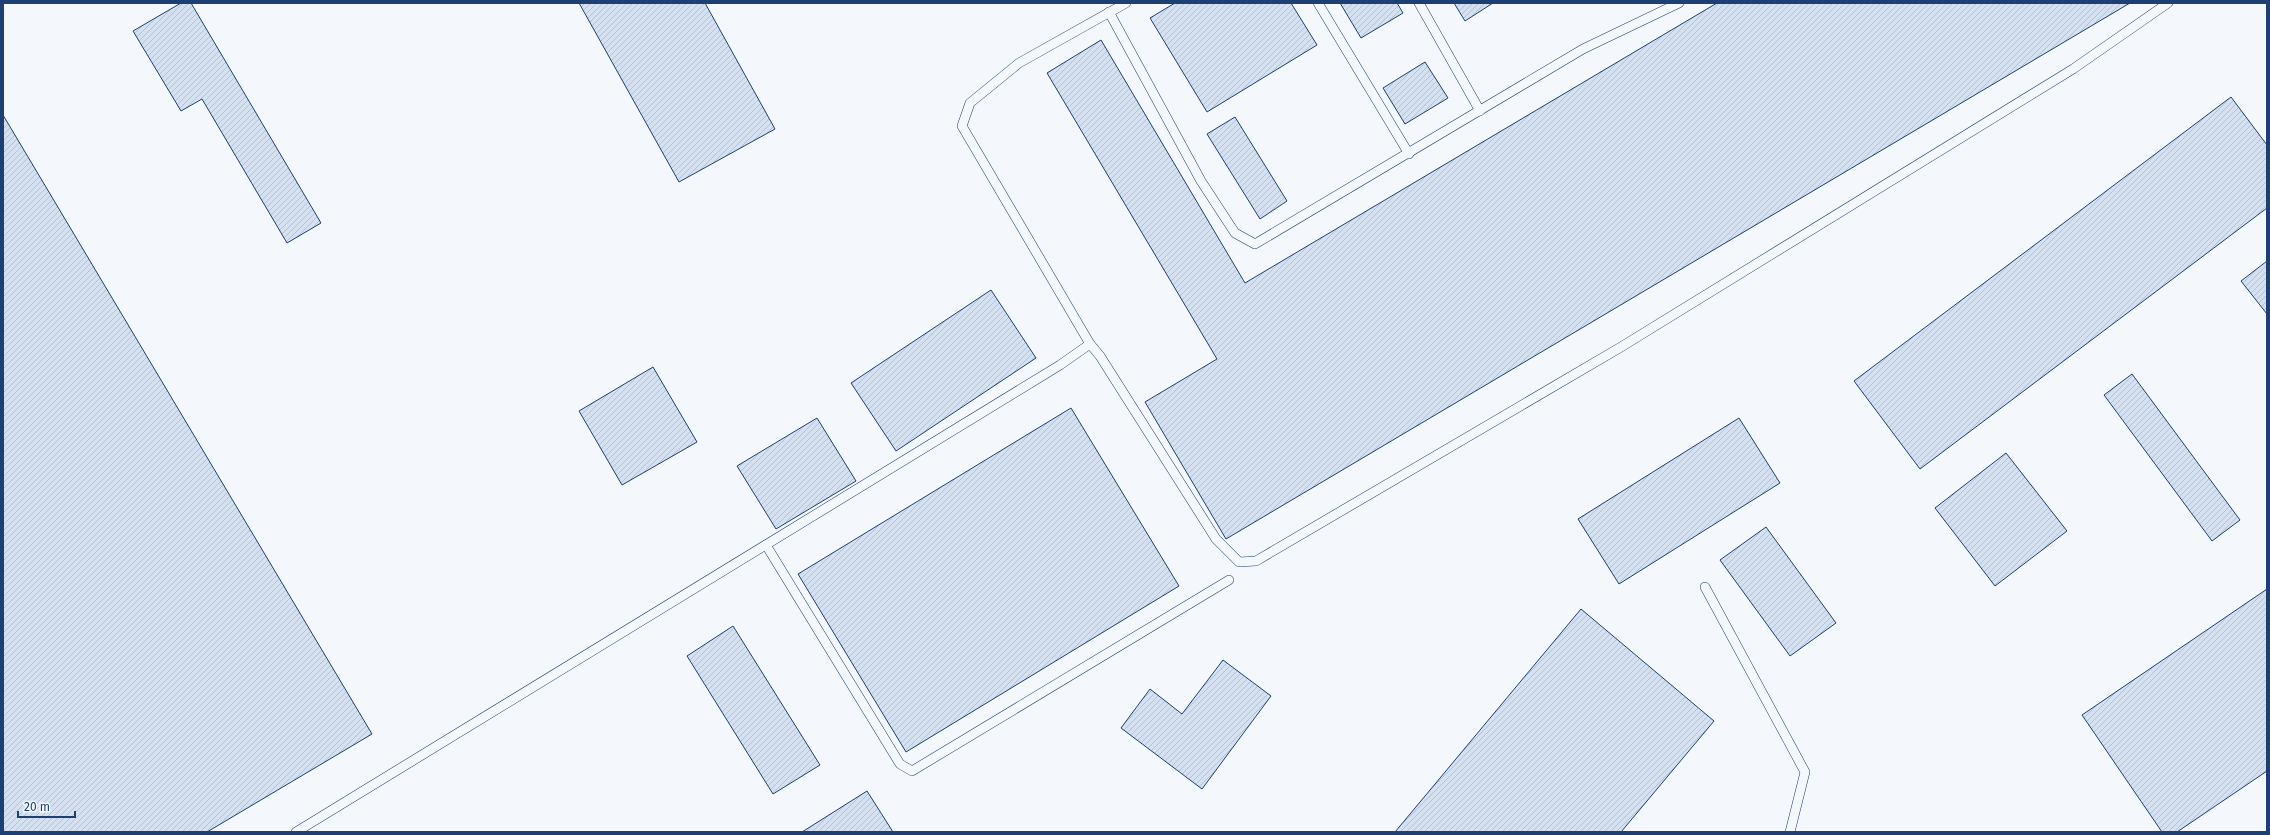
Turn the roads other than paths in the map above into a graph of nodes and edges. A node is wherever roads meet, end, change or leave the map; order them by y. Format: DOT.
graph roads {
  1 [pos="1126,3"];
  2 [pos="1318,3"];
  3 [pos="1419,3"];
  4 [pos="1679,3"];
  5 [pos="2168,3"];
  6 [pos="1109,12"];
  7 [pos="1480,111"];
  8 [pos="1409,154"];
  9 [pos="1090,344"];
  10 [pos="766,545"];
  11 [pos="1229,580"];
  12 [pos="1705,587"];
  13 [pos="296,832"];
  14 [pos="1790,832"];
  1 -- 6 [label="lane"];
  2 -- 8 [label="lane"];
  3 -- 7 [label="lane"];
  4 -- 7 [label="lane"];
  5 -- 9 [label="lane"];
  6 -- 8 [label="lane"];
  6 -- 9 [label="lane"];
  7 -- 8 [label="lane"];
  9 -- 10 [label="lane"];
  10 -- 11 [label="lane"];
  10 -- 13 [label="lane"];
  12 -- 14 [label="lane"];
}
